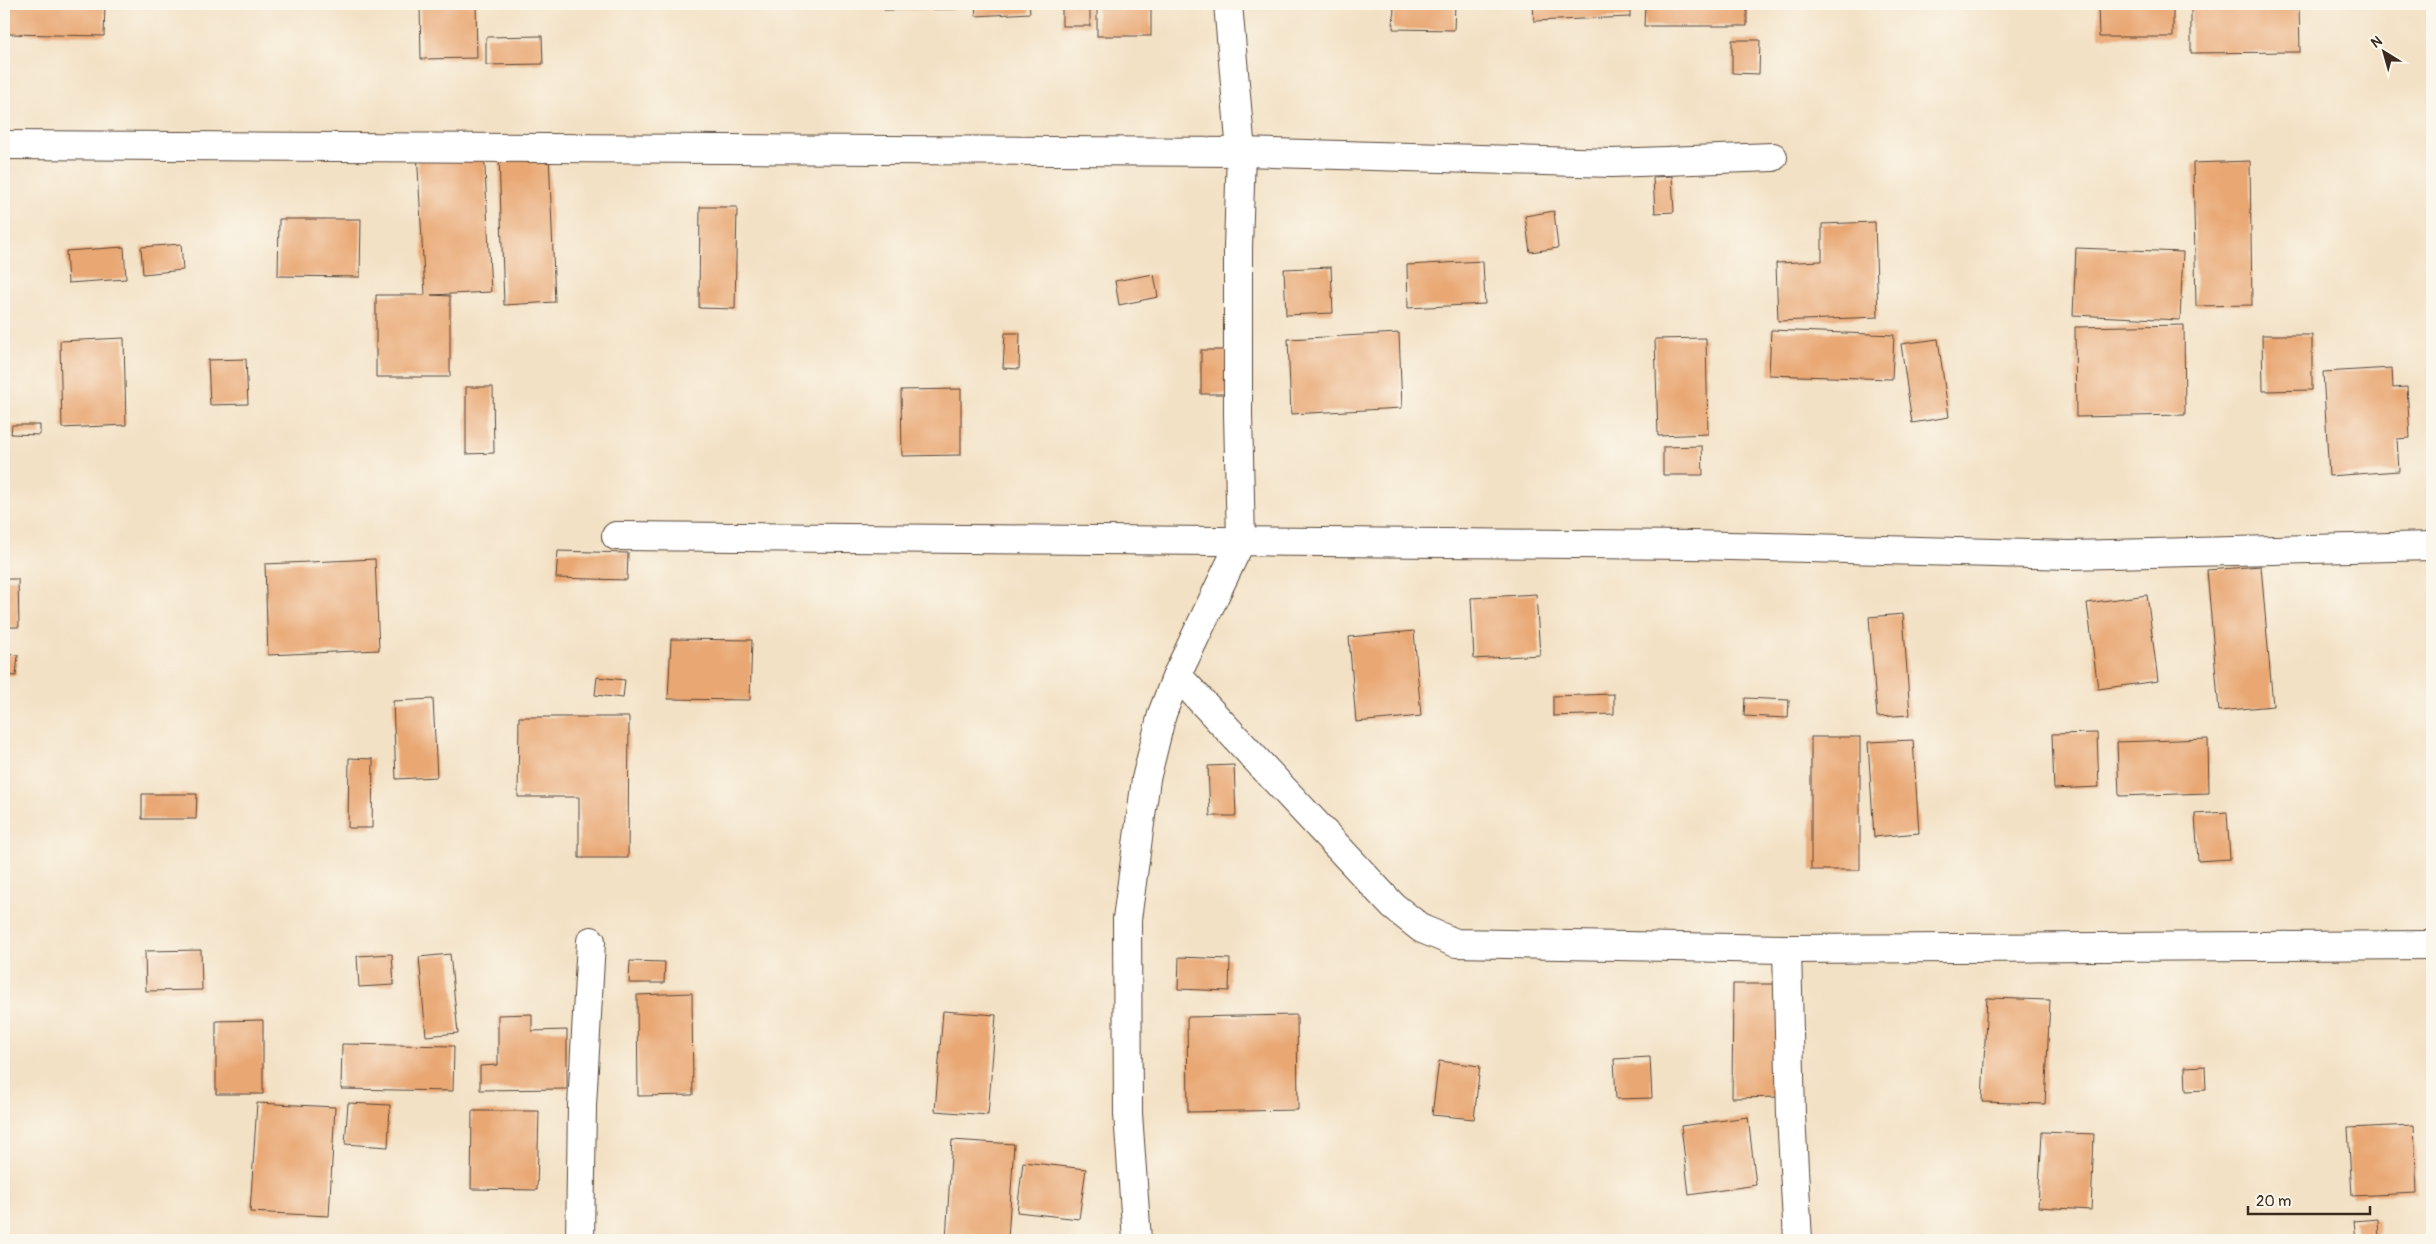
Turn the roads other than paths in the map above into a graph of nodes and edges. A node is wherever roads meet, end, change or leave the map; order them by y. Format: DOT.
graph roads {
  1 [pos="1228,4"];
  2 [pos="4,145"];
  3 [pos="1241,152"];
  4 [pos="1773,157"];
  5 [pos="616,536"];
  6 [pos="1240,541"];
  7 [pos="2432,546"];
  8 [pos="1177,675"];
  9 [pos="591,941"];
  10 [pos="2432,945"];
  11 [pos="1787,949"];
  12 [pos="580,1240"];
  13 [pos="1137,1240"];
  14 [pos="1798,1240"];
  1 -- 3 [label="street"];
  2 -- 3 [label="street"];
  3 -- 4 [label="street"];
  3 -- 6 [label="street"];
  5 -- 6 [label="street"];
  6 -- 7 [label="street"];
  6 -- 8 [label="street"];
  8 -- 11 [label="street"];
  8 -- 13 [label="street"];
  9 -- 12 [label="street"];
  10 -- 11 [label="street"];
  11 -- 14 [label="street"];
}
